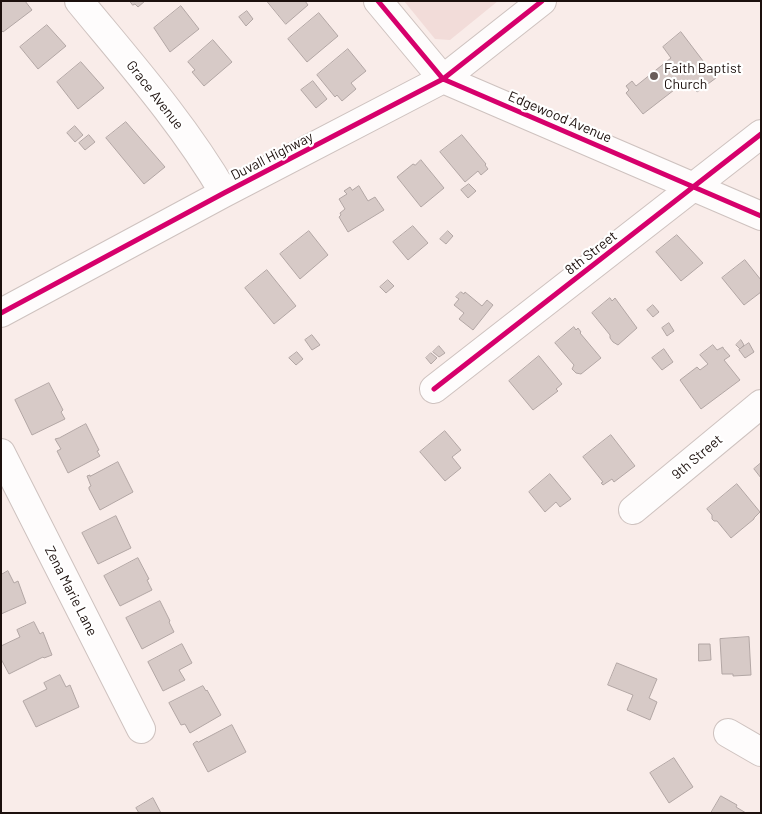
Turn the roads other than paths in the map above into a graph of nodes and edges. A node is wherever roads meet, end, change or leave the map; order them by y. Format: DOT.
graph roads {
  1 [pos="79,1"];
  2 [pos="378,1"];
  3 [pos="542,1"];
  4 [pos="443,79"];
  5 [pos="761,134"];
  6 [pos="694,187"];
  7 [pos="224,193"];
  8 [pos="761,216"];
  9 [pos="1,312"];
  10 [pos="434,389"];
  11 [pos="761,404"];
  12 [pos="1,453"];
  13 [pos="633,510"];
  14 [pos="141,729"];
  15 [pos="728,733"];
  16 [pos="761,752"];
  1 -- 7 [label="street, Grace Avenue"];
  2 -- 4 [label="street, Edgewood Avenue"];
  3 -- 4 [label="street, Duvall Highway"];
  4 -- 6 [label="street, Edgewood Avenue"];
  4 -- 7 [label="street, Duvall Highway"];
  5 -- 6 [label="street, 8th Street"];
  6 -- 8 [label="street, Edgewood Avenue"];
  6 -- 10 [label="street, 8th Street"];
  7 -- 9 [label="street, Duvall Highway"];
  11 -- 13 [label="street, 9th Street"];
  12 -- 14 [label="street, Zena Marie Lane"];
  15 -- 16 [label="street"];
}
